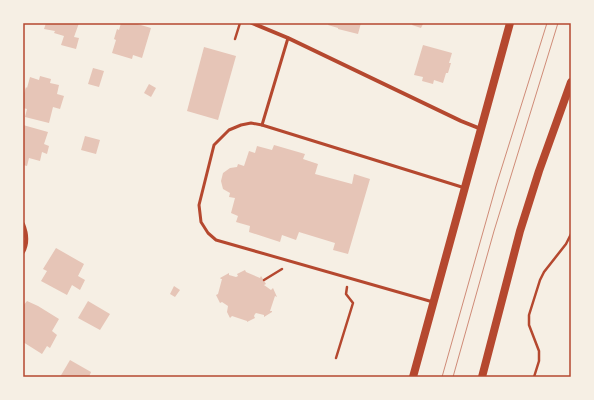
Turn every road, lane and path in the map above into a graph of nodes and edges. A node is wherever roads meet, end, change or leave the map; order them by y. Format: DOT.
graph roads {
  1 [pos="240,23"];
  2 [pos="252,23"];
  3 [pos="510,23"];
  4 [pos="235,38"];
  5 [pos="288,38"];
  6 [pos="571,82"];
  7 [pos="262,125"];
  8 [pos="481,129"];
  9 [pos="465,188"];
  10 [pos="23,224"];
  11 [pos="571,234"];
  12 [pos="23,252"];
  13 [pos="288,260"];
  14 [pos="350,278"];
  15 [pos="264,280"];
  16 [pos="433,302"];
  17 [pos="336,358"];
  18 [pos="413,377"];
  19 [pos="482,377"];
  20 [pos="534,377"];
  1 -- 4 [label="path"];
  2 -- 5 [label="street"];
  3 -- 8 [label="main road"];
  5 -- 7 [label="lane"];
  5 -- 8 [label="street"];
  6 -- 19 [label="main road"];
  7 -- 9 [label="lane"];
  7 -- 13 [label="lane"];
  8 -- 9 [label="main road"];
  9 -- 16 [label="main road"];
  10 -- 12 [label="street"];
  11 -- 20 [label="path"];
  13 -- 14 [label="lane"];
  13 -- 15 [label="path"];
  14 -- 16 [label="lane"];
  14 -- 17 [label="path"];
  16 -- 18 [label="main road"];
}
